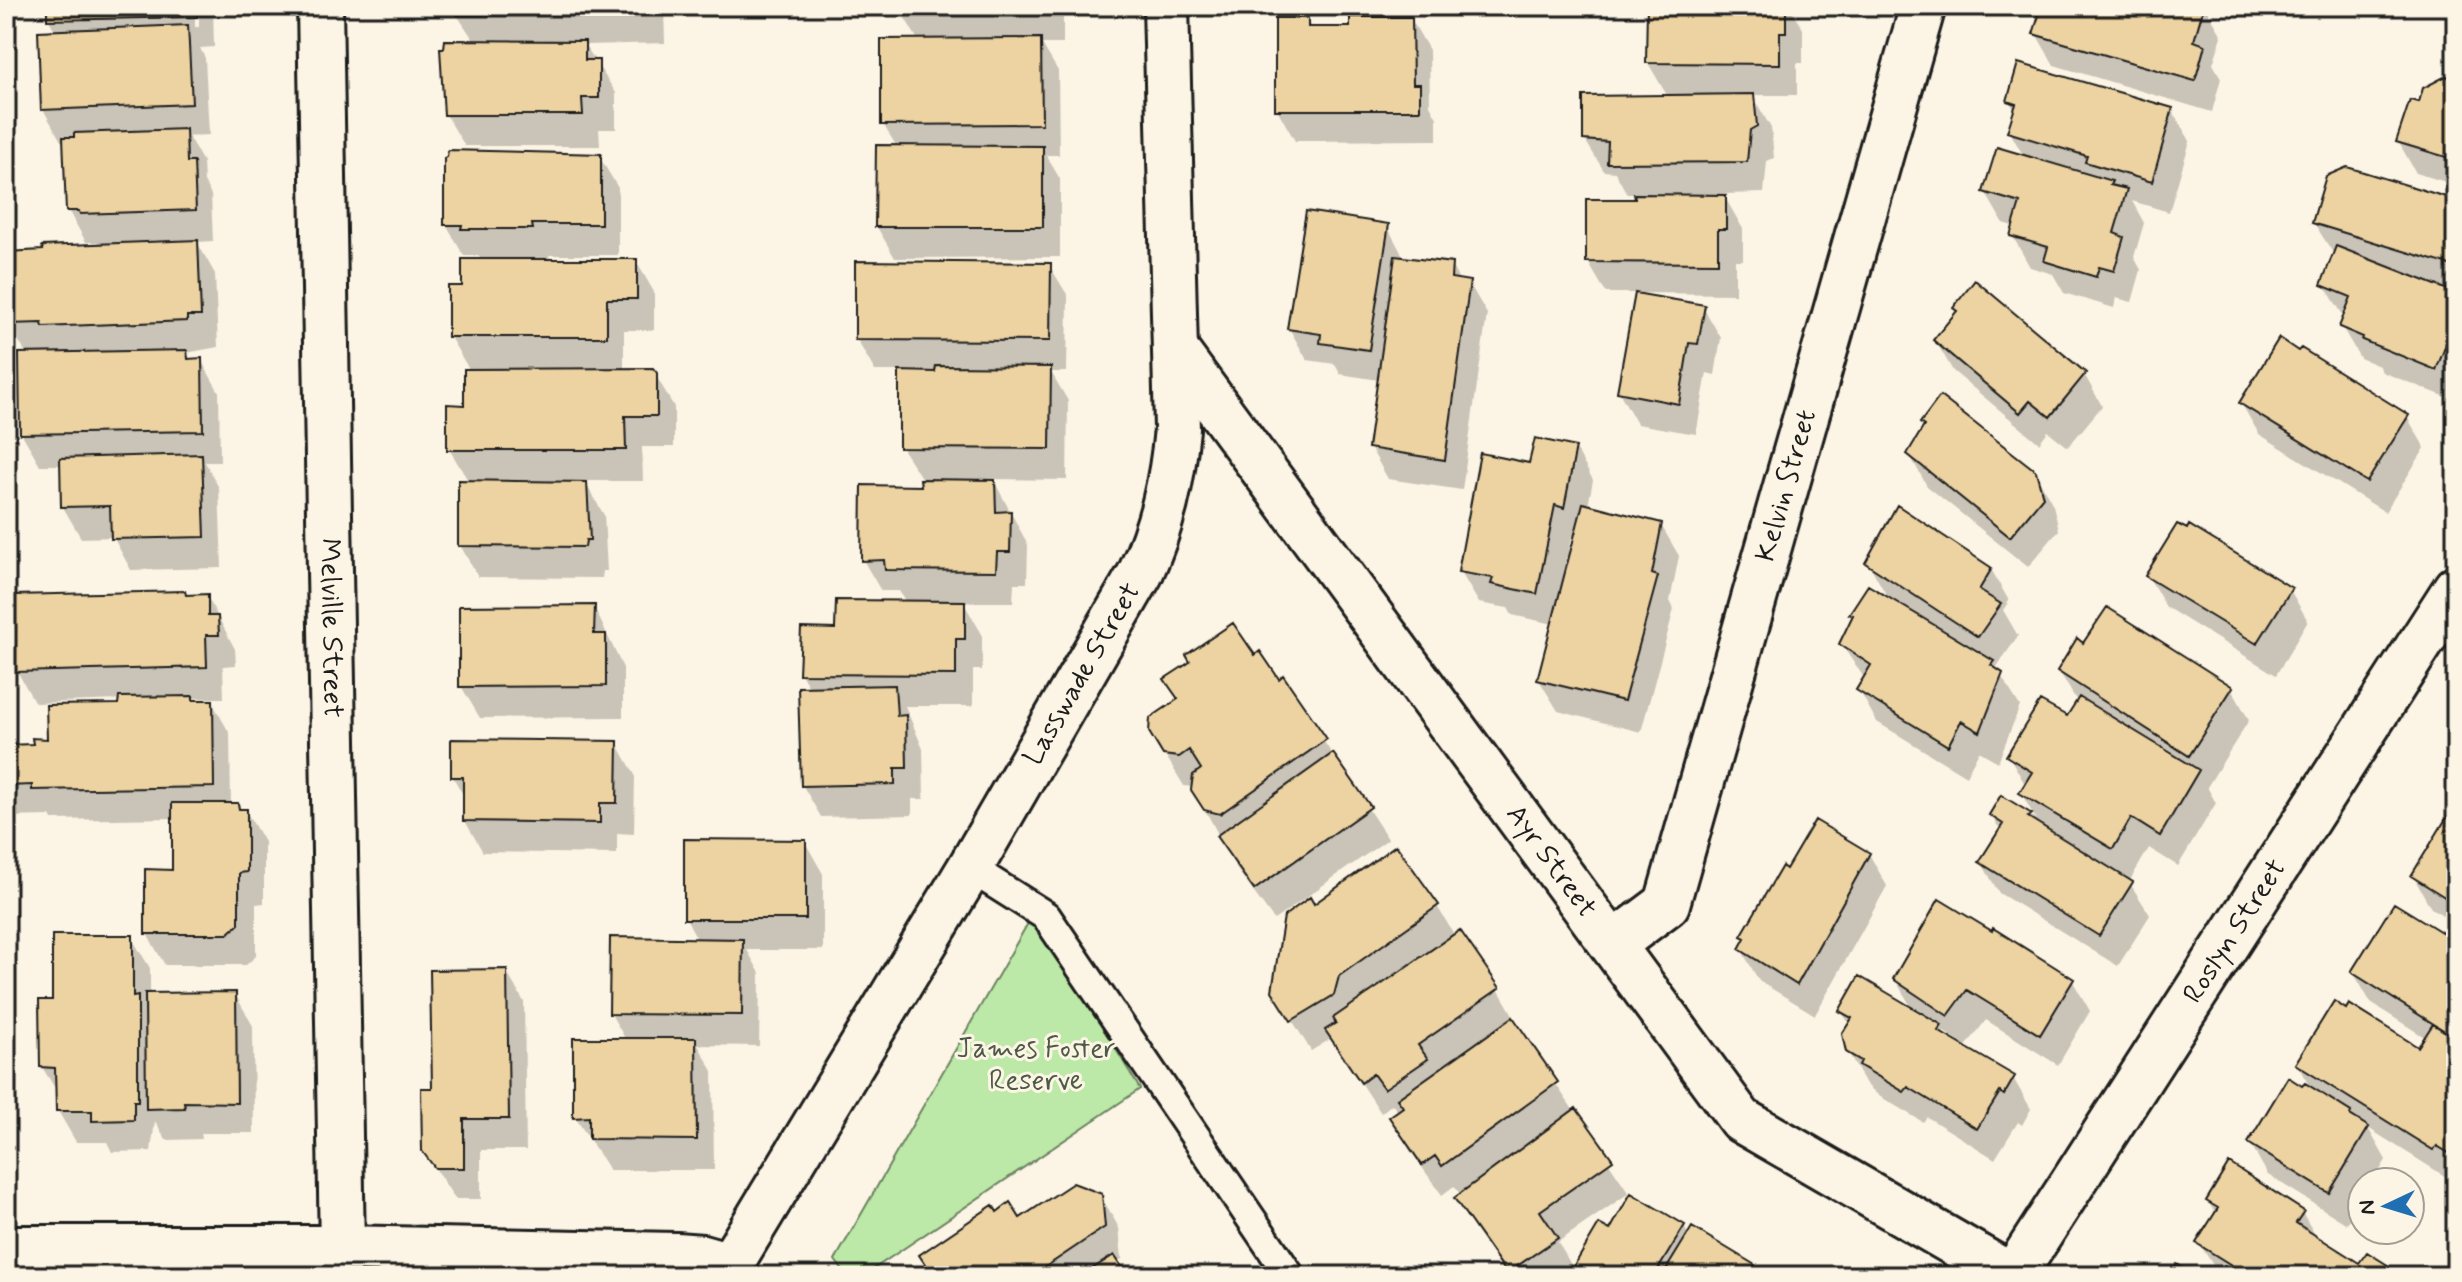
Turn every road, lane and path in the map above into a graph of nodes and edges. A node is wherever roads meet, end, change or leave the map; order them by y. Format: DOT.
graph roads {
  1 [pos="320,6"];
  2 [pos="1166,6"];
  3 [pos="1923,6"];
  4 [pos="1177,352"];
  5 [pos="2456,588"];
  6 [pos="970,868"];
  7 [pos="1615,943"];
  8 [pos="6,1248"];
  9 [pos="342,1248"];
  10 [pos="284,1262"];
  11 [pos="735,1271"];
  12 [pos="1290,1276"];
  13 [pos="2012,1276"];
  1 -- 9 [label="street, Melville Street"];
  2 -- 4 [label="street, Lasswade Street"];
  3 -- 7 [label="street, Kelvin Street"];
  4 -- 6 [label="street, Lasswade Street"];
  4 -- 7 [label="street, Ayr Street"];
  5 -- 13 [label="street, Roslyn Street"];
  6 -- 11 [label="street, Lasswade Street"];
  6 -- 12 [label="lane"];
  7 -- 13 [label="street, Ayr Street"];
  8 -- 10 [label="street"];
  9 -- 10 [label="street"];
  9 -- 11 [label="street"];
}
